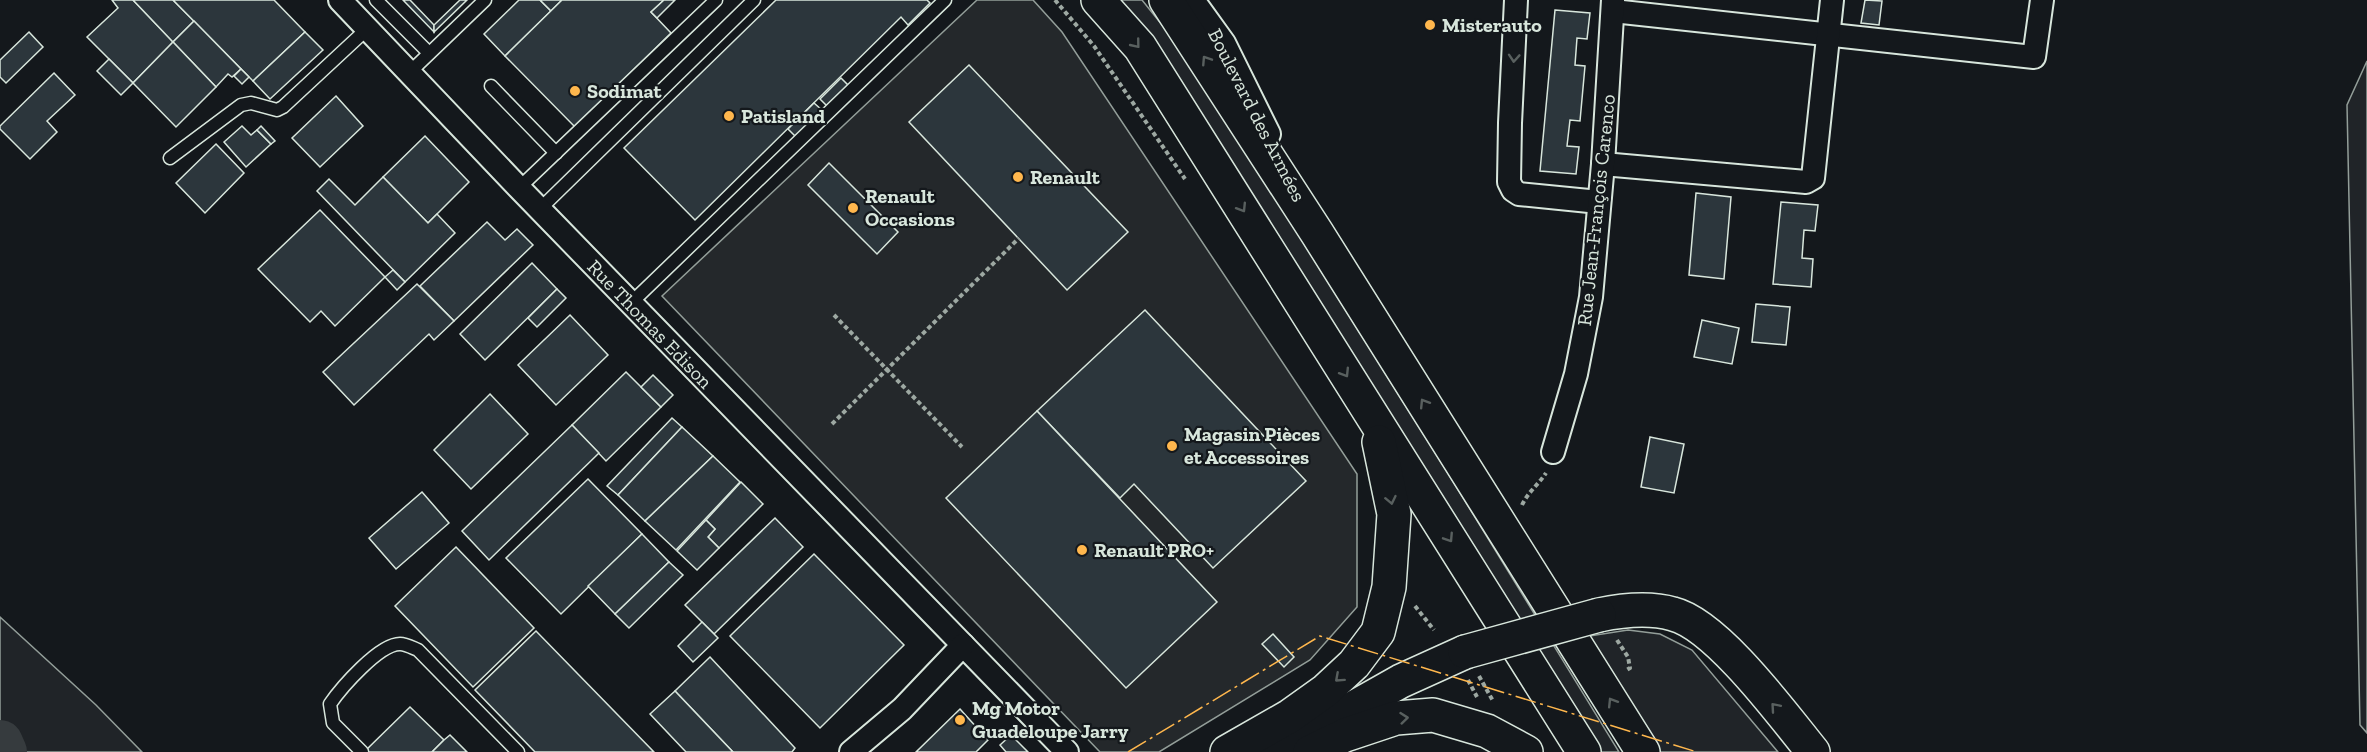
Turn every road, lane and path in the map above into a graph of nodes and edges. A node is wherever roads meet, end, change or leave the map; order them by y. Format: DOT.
graph roads {
  1 [pos="340,0"];
  2 [pos="376,0"];
  3 [pos="485,0"];
  4 [pos="716,0"];
  5 [pos="754,0"];
  6 [pos="945,0"];
  7 [pos="1055,0"];
  8 [pos="1098,0"];
  9 [pos="1166,0"];
  10 [pos="1193,0"];
  11 [pos="1516,0"];
  12 [pos="1832,0"];
  13 [pos="2042,0"];
  14 [pos="1613,6"];
  15 [pos="367,29"];
  16 [pos="1828,36"];
  17 [pos="429,53"];
  18 [pos="409,73"];
  19 [pos="490,86"];
  20 [pos="556,153"];
  21 [pos="170,158"];
  22 [pos="1603,164"];
  23 [pos="1187,182"];
  24 [pos="519,189"];
  25 [pos="1599,202"];
  26 [pos="540,210"];
  27 [pos="1317,232"];
  28 [pos="1018,238"];
  29 [pos="631,303"];
  30 [pos="834,315"];
  31 [pos="885,369"];
  32 [pos="1375,422"];
  33 [pos="832,424"];
  34 [pos="962,447"];
  35 [pos="1553,452"];
  36 [pos="1389,587"];
  37 [pos="1599,615"];
  38 [pos="1434,630"];
  39 [pos="963,645"];
  40 [pos="1466,652"];
  41 [pos="1616,675"];
  42 [pos="1519,748"];
  43 [pos="362,752"];
  44 [pos="518,752"];
  45 [pos="850,752"];
  46 [pos="1067,752"];
  47 [pos="1227,752"];
  48 [pos="1275,752"];
  49 [pos="1310,752"];
  50 [pos="1584,752"];
  51 [pos="1643,752"];
  52 [pos="1813,752"];
  1 -- 15 [label="street, Rue Thomas Edison"];
  2 -- 17 [label="lane"];
  3 -- 17 [label="lane"];
  4 -- 20 [label="lane"];
  5 -- 26 [label="lane"];
  6 -- 29 [label="lane"];
  7 -- 23 [label="path"];
  8 -- 32 [label="main road, one-way"];
  27 -- 9 [label="main road, one-way"];
  10 -- 27 [label="street, Boulevard des Armées"];
  11 -- 25 [label="street, one-way"];
  12 -- 16 [label="street"];
  13 -- 16 [label="street"];
  14 -- 16 [label="street"];
  14 -- 22 [label="street, Rue Jean-François Carenco"];
  15 -- 18 [label="street, Rue Thomas Edison"];
  15 -- 21 [label="lane"];
  16 -- 22 [label="street"];
  17 -- 18 [label="lane"];
  18 -- 24 [label="street, Rue Thomas Edison"];
  19 -- 20 [label="lane"];
  20 -- 24 [label="lane"];
  22 -- 25 [label="street, Rue Jean-François Carenco"];
  24 -- 26 [label="street, Rue Thomas Edison"];
  25 -- 35 [label="street, Rue Jean-François Carenco"];
  26 -- 29 [label="street, Rue Thomas Edison"];
  51 -- 27 [label="main road, one-way"];
  28 -- 31 [label="path"];
  29 -- 39 [label="street, Rue Thomas Edison"];
  30 -- 31 [label="path"];
  31 -- 33 [label="path"];
  31 -- 34 [label="path"];
  32 -- 36 [label="main road, one-way"];
  32 -- 50 [label="main road, one-way"];
  36 -- 38 [label="path"];
  36 -- 47 [label="main road, one-way"];
  37 -- 40 [label="main road, bridge"];
  37 -- 41 [label="path"];
  52 -- 37 [label="main road, one-way"];
  39 -- 45 [label="street"];
  39 -- 46 [label="street, Rue Thomas Edison"];
  40 -- 42 [label="path"];
  40 -- 48 [label="main road"];
  49 -- 42 [label="main road, one-way"];
  43 -- 44 [label="lane"];
}
